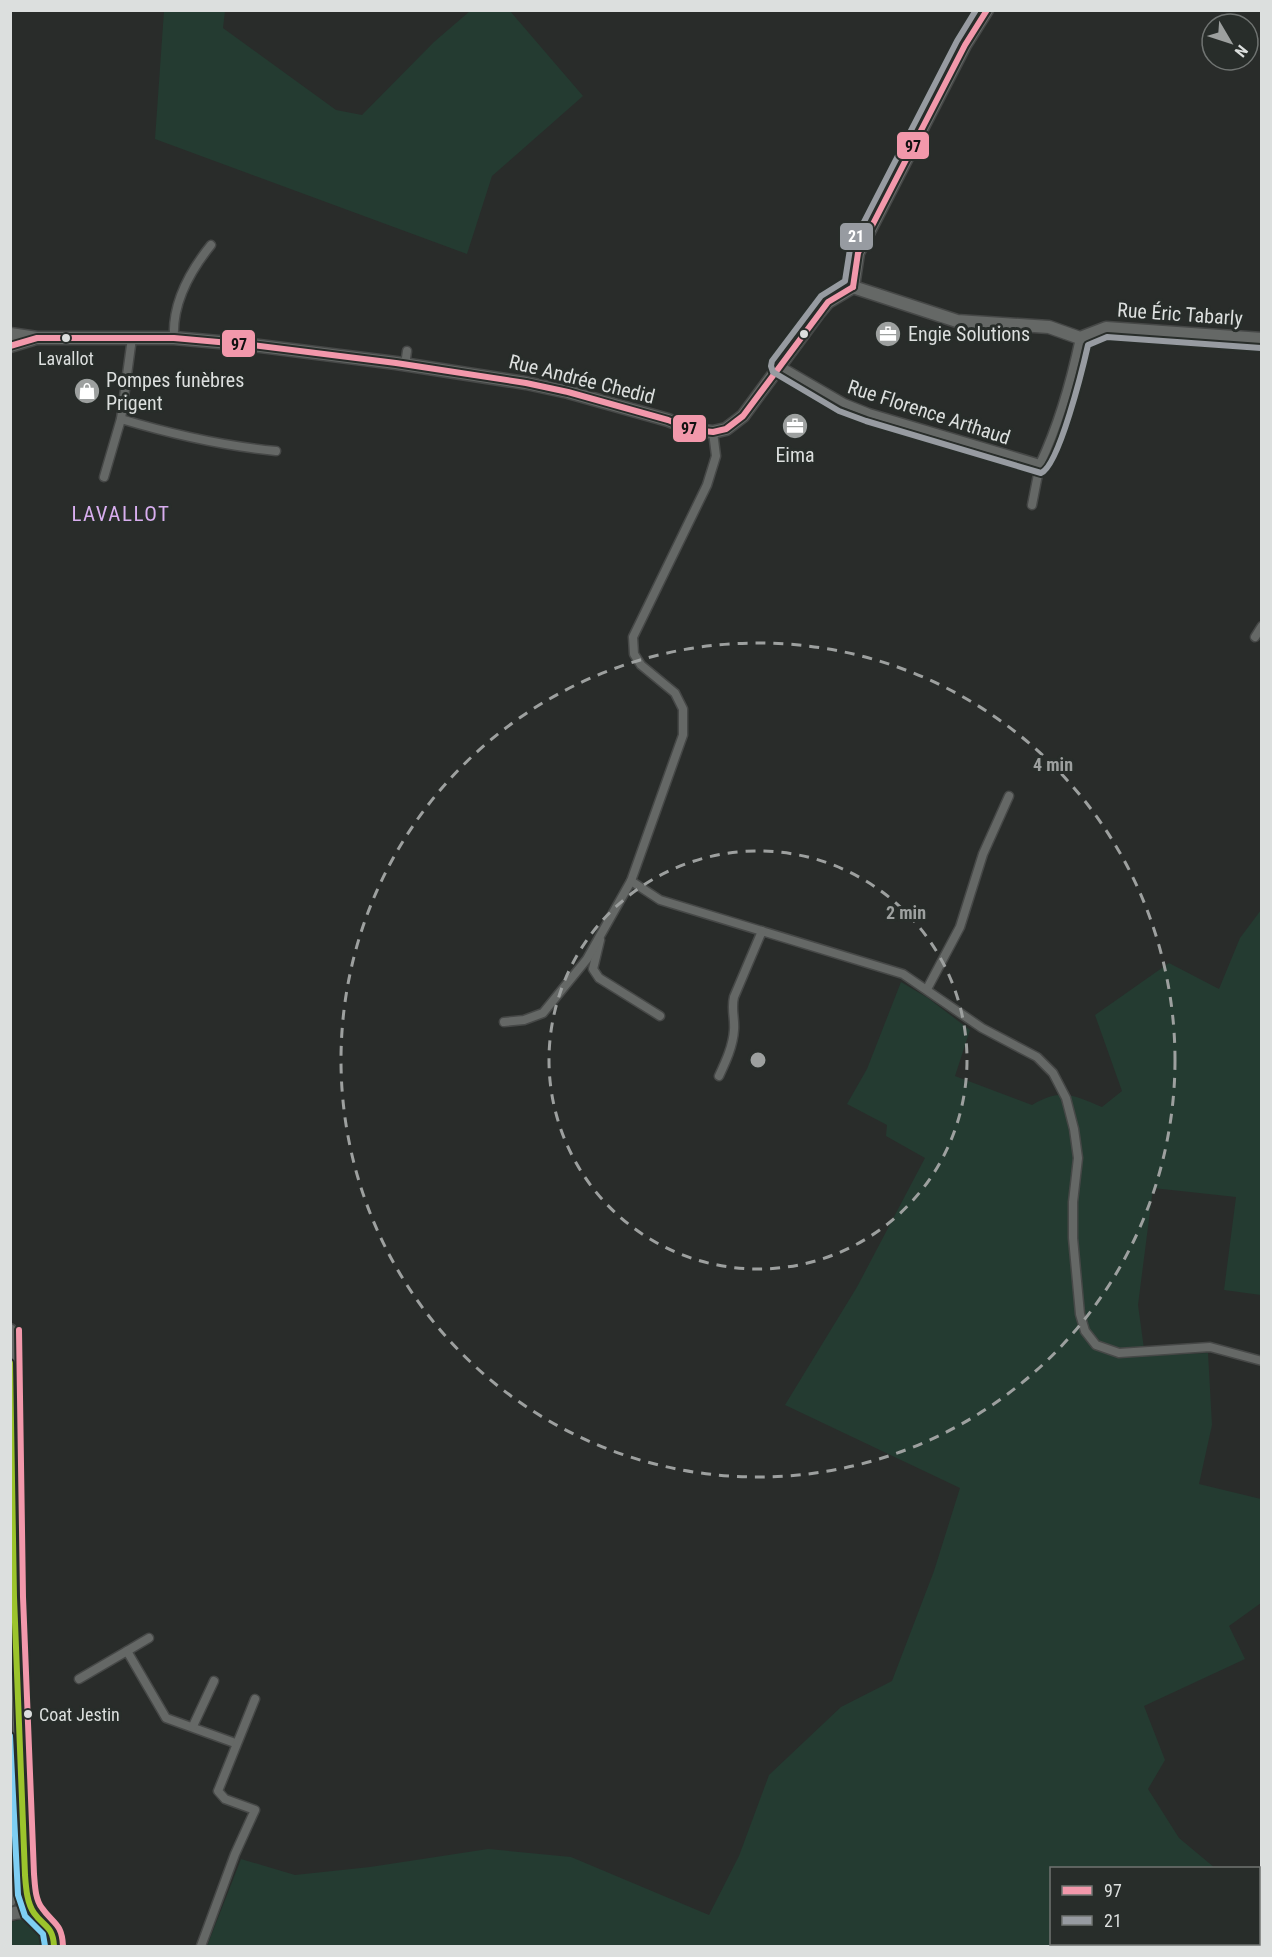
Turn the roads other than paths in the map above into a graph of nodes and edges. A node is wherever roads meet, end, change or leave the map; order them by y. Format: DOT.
graph roads {
  1 [pos="987,10"];
  2 [pos="211,245"];
  3 [pos="853,287"];
  4 [pos="10,334"];
  5 [pos="37,338"];
  6 [pos="132,338"];
  7 [pos="174,338"];
  8 [pos="1080,338"];
  9 [pos="1262,339"];
  10 [pos="10,346"];
  11 [pos="407,351"];
  12 [pos="405,364"];
  13 [pos="780,366"];
  14 [pos="121,419"];
  15 [pos="713,432"];
  16 [pos="276,451"];
  17 [pos="1040,464"];
  18 [pos="104,477"];
  19 [pos="1032,505"];
  20 [pos="1262,626"];
  21 [pos="1255,637"];
  22 [pos="1009,796"];
  23 [pos="631,881"];
  24 [pos="762,931"];
  25 [pos="601,933"];
  26 [pos="927,989"];
  27 [pos="660,1016"];
  28 [pos="504,1022"];
  29 [pos="719,1076"];
  30 [pos="10,1330"];
  31 [pos="1262,1361"];
  32 [pos="12,1504"];
  33 [pos="148,1638"];
  34 [pos="127,1651"];
  35 [pos="78,1679"];
  36 [pos="214,1680"];
  37 [pos="255,1699"];
  38 [pos="193,1726"];
  39 [pos="236,1743"];
  40 [pos="10,1857"];
  41 [pos="10,1899"];
  42 [pos="10,1914"];
  43 [pos="35,1914"];
  44 [pos="54,1947"];
  45 [pos="201,1947"];
  1 -- 3 [label="street"];
  2 -- 7 [label="street"];
  3 -- 8 [label="street"];
  3 -- 13 [label="street"];
  4 -- 5 [label="street, Rue Andrée Chedid"];
  5 -- 6 [label="street, Rue Andrée Chedid"];
  5 -- 10 [label="street, Rue Andrée Chedid"];
  6 -- 7 [label="street, Rue Andrée Chedid"];
  6 -- 14 [label="street"];
  7 -- 12 [label="street, Rue Andrée Chedid"];
  8 -- 9 [label="street, Rue Éric Tabarly"];
  8 -- 17 [label="street"];
  11 -- 12 [label="street"];
  12 -- 15 [label="street, Rue Andrée Chedid"];
  13 -- 15 [label="street"];
  13 -- 17 [label="street, Rue Florence Arthaud"];
  14 -- 16 [label="street"];
  14 -- 18 [label="street"];
  15 -- 23 [label="street"];
  17 -- 19 [label="street"];
  20 -- 21 [label="street"];
  22 -- 26 [label="street"];
  23 -- 24 [label="street"];
  23 -- 25 [label="street"];
  24 -- 26 [label="street"];
  24 -- 29 [label="street"];
  25 -- 27 [label="street"];
  25 -- 28 [label="street"];
  26 -- 31 [label="street"];
  30 -- 32 [label="street"];
  32 -- 43 [label="street"];
  33 -- 34 [label="street"];
  34 -- 35 [label="street"];
  34 -- 38 [label="street"];
  36 -- 38 [label="street"];
  37 -- 39 [label="street"];
  38 -- 39 [label="street"];
  39 -- 45 [label="street"];
  40 -- 41 [label="street"];
  42 -- 43 [label="street"];
  43 -- 44 [label="street"];
}
